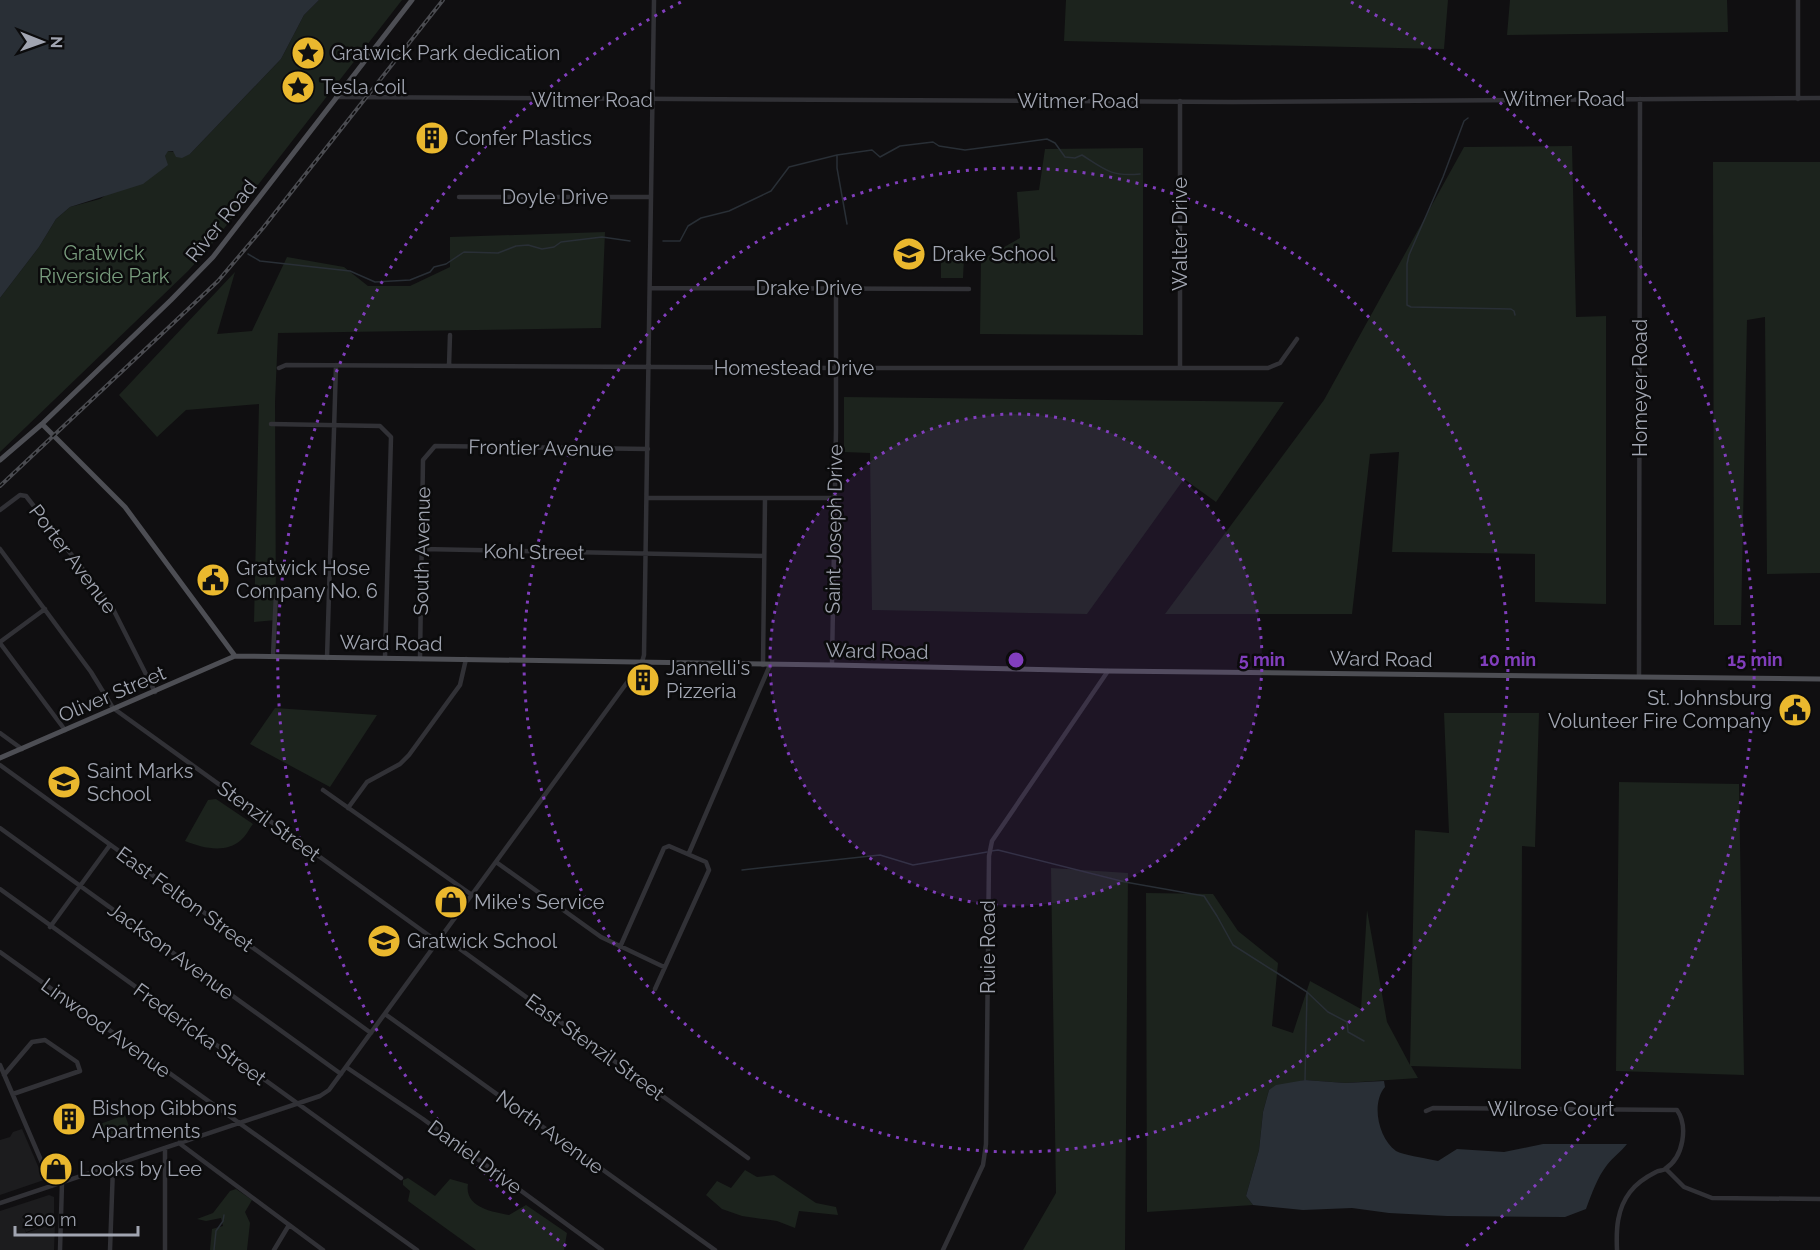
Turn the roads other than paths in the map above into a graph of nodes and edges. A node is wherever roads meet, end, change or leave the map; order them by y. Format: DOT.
graph roads {
  1 [pos="412,0"];
  2 [pos="654,0"];
  3 [pos="1798,0"];
  4 [pos="336,97"];
  5 [pos="1820,98"];
  6 [pos="1640,99"];
  7 [pos="1798,99"];
  8 [pos="652,100"];
  9 [pos="1180,101"];
  10 [pos="459,197"];
  11 [pos="651,197"];
  12 [pos="650,288"];
  13 [pos="836,288"];
  14 [pos="969,289"];
  15 [pos="450,335"];
  16 [pos="1297,339"];
  17 [pos="336,365"];
  18 [pos="449,366"];
  19 [pos="649,367"];
  20 [pos="1179,367"];
  21 [pos="279,368"];
  22 [pos="837,368"];
  23 [pos="42,424"];
  24 [pos="271,424"];
  25 [pos="335,425"];
  26 [pos="435,446"];
  27 [pos="648,449"];
  28 [pos="0,460"];
  29 [pos="647,498"];
  30 [pos="834,498"];
  31 [pos="765,499"];
  32 [pos="0,510"];
  33 [pos="0,549"];
  34 [pos="422,549"];
  35 [pos="646,554"];
  36 [pos="764,556"];
  37 [pos="276,594"];
  38 [pos="45,609"];
  39 [pos="0,642"];
  40 [pos="235,656"];
  41 [pos="273,656"];
  42 [pos="327,658"];
  43 [pos="386,658"];
  44 [pos="420,659"];
  45 [pos="466,659"];
  46 [pos="642,662"];
  47 [pos="763,665"];
  48 [pos="770,665"];
  49 [pos="832,665"];
  50 [pos="1108,671"];
  51 [pos="1639,676"];
  52 [pos="1820,679"];
  53 [pos="155,692"];
  54 [pos="113,708"];
  55 [pos="65,730"];
  56 [pos="0,733"];
  57 [pos="22,748"];
  58 [pos="0,758"];
  59 [pos="0,765"];
  60 [pos="323,790"];
  61 [pos="348,808"];
  62 [pos="0,828"];
  63 [pos="110,845"];
  64 [pos="689,853"];
  65 [pos="496,861"];
  66 [pos="79,885"];
  67 [pos="0,889"];
  68 [pos="471,896"];
  69 [pos="50,927"];
  70 [pos="442,936"];
  71 [pos="438,942"];
  72 [pos="620,947"];
  73 [pos="0,952"];
  74 [pos="664,967"];
  75 [pos="655,989"];
  76 [pos="385,1014"];
  77 [pos="371,1033"];
  78 [pos="0,1065"];
  79 [pos="346,1067"];
  80 [pos="341,1074"];
  81 [pos="4,1075"];
  82 [pos="13,1094"];
  83 [pos="296,1103"];
  84 [pos="1426,1111"];
  85 [pos="238,1123"];
  86 [pos="179,1143"];
  87 [pos="165,1148"];
  88 [pos="748,1158"];
  89 [pos="113,1167"];
  90 [pos="1666,1169"];
  91 [pos="401,1178"];
  92 [pos="62,1183"];
  93 [pos="52,1186"];
  94 [pos="1820,1199"];
  95 [pos="1,1201"];
  96 [pos="289,1226"];
  97 [pos="60,1250"];
  98 [pos="110,1250"];
  99 [pos="165,1250"];
  100 [pos="274,1250"];
  101 [pos="323,1250"];
  102 [pos="417,1250"];
  103 [pos="602,1250"];
  104 [pos="715,1250"];
  105 [pos="943,1250"];
  106 [pos="1617,1250"];
  1 -- 4 [label="main road, River Road"];
  2 -- 8 [label="street"];
  3 -- 7 [label="street"];
  4 -- 8 [label="street, Witmer Road"];
  4 -- 23 [label="main road, River Road"];
  5 -- 7 [label="street, Witmer Road"];
  6 -- 7 [label="street, Witmer Road"];
  6 -- 9 [label="street, Witmer Road"];
  6 -- 51 [label="street, Homeyer Road"];
  8 -- 9 [label="street, Witmer Road"];
  8 -- 11 [label="street"];
  9 -- 20 [label="street, Walter Drive"];
  10 -- 11 [label="street, Doyle Drive"];
  11 -- 12 [label="street"];
  12 -- 13 [label="street, Drake Drive"];
  12 -- 19 [label="street"];
  13 -- 14 [label="street, Drake Drive"];
  13 -- 22 [label="street, Saint Joseph Drive"];
  15 -- 18 [label="street"];
  16 -- 20 [label="street, Homestead Drive"];
  17 -- 18 [label="street, Homestead Drive"];
  17 -- 21 [label="street, Homestead Drive"];
  17 -- 25 [label="street"];
  18 -- 19 [label="street, Homestead Drive"];
  19 -- 22 [label="street, Homestead Drive"];
  19 -- 27 [label="street"];
  20 -- 22 [label="street, Homestead Drive"];
  22 -- 30 [label="street, Saint Joseph Drive"];
  23 -- 28 [label="main road, River Road"];
  23 -- 40 [label="main road"];
  24 -- 25 [label="street"];
  25 -- 42 [label="street"];
  25 -- 43 [label="street"];
  26 -- 27 [label="street, Frontier Avenue"];
  26 -- 34 [label="street, South Avenue"];
  27 -- 29 [label="street"];
  29 -- 31 [label="street"];
  29 -- 35 [label="street"];
  30 -- 31 [label="street"];
  30 -- 49 [label="street, Saint Joseph Drive"];
  31 -- 36 [label="street"];
  32 -- 53 [label="street, Porter Avenue"];
  33 -- 38 [label="street, Stenzil Street"];
  34 -- 35 [label="street, Kohl Street"];
  34 -- 44 [label="street, South Avenue"];
  35 -- 36 [label="street, Kohl Street"];
  35 -- 46 [label="street"];
  36 -- 47 [label="street"];
  37 -- 41 [label="street"];
  38 -- 39 [label="street"];
  38 -- 54 [label="street, Stenzil Street"];
  39 -- 55 [label="street"];
  40 -- 41 [label="main road, Ward Road"];
  40 -- 53 [label="main road, Oliver Street"];
  41 -- 42 [label="main road, Ward Road"];
  42 -- 43 [label="main road, Ward Road"];
  43 -- 44 [label="main road, Ward Road"];
  44 -- 45 [label="main road, Ward Road"];
  45 -- 46 [label="main road, Ward Road"];
  45 -- 61 [label="street"];
  46 -- 47 [label="main road, Ward Road"];
  46 -- 65 [label="street"];
  47 -- 48 [label="main road, Ward Road"];
  48 -- 49 [label="main road, Ward Road"];
  48 -- 64 [label="street"];
  49 -- 50 [label="main road, Ward Road"];
  50 -- 51 [label="main road, Ward Road"];
  50 -- 105 [label="street, Ruie Road"];
  51 -- 52 [label="main road, Ward Road"];
  53 -- 54 [label="main road, Oliver Street"];
  54 -- 55 [label="main road, Oliver Street"];
  54 -- 71 [label="street, Stenzil Street"];
  55 -- 57 [label="main road, Oliver Street"];
  56 -- 57 [label="street"];
  57 -- 58 [label="main road, Oliver Street"];
  59 -- 63 [label="street, East Felton Street"];
  60 -- 61 [label="street"];
  61 -- 68 [label="street"];
  62 -- 66 [label="street, Jackson Avenue"];
  63 -- 66 [label="street"];
  63 -- 77 [label="street, East Felton Street"];
  64 -- 72 [label="street"];
  64 -- 74 [label="street"];
  65 -- 68 [label="street"];
  65 -- 72 [label="street"];
  66 -- 69 [label="street"];
  66 -- 80 [label="street, Jackson Avenue"];
  67 -- 69 [label="street, Fredericka Street"];
  68 -- 70 [label="street"];
  69 -- 83 [label="street, Fredericka Street"];
  70 -- 71 [label="street"];
  70 -- 88 [label="street, East Stenzil Street"];
  71 -- 76 [label="street"];
  72 -- 74 [label="street"];
  73 -- 85 [label="street, Linwood Avenue"];
  74 -- 75 [label="street"];
  76 -- 77 [label="street"];
  76 -- 104 [label="street, North Avenue"];
  77 -- 79 [label="street"];
  78 -- 81 [label="street"];
  79 -- 80 [label="street"];
  79 -- 103 [label="street, Daniel Drive"];
  80 -- 83 [label="street"];
  81 -- 82 [label="street"];
  81 -- 82 [label="street"];
  82 -- 93 [label="street"];
  83 -- 85 [label="street"];
  83 -- 91 [label="street, Fredericka Street"];
  84 -- 90 [label="street, Wilrose Court"];
  85 -- 86 [label="street"];
  85 -- 102 [label="street, Linwood Avenue"];
  86 -- 87 [label="street"];
  86 -- 96 [label="street"];
  87 -- 89 [label="street"];
  87 -- 99 [label="street"];
  89 -- 92 [label="street"];
  89 -- 98 [label="street"];
  90 -- 94 [label="street"];
  90 -- 106 [label="street"];
  92 -- 93 [label="street"];
  92 -- 97 [label="street"];
  93 -- 95 [label="street"];
  96 -- 100 [label="street"];
  96 -- 101 [label="street"];
}
